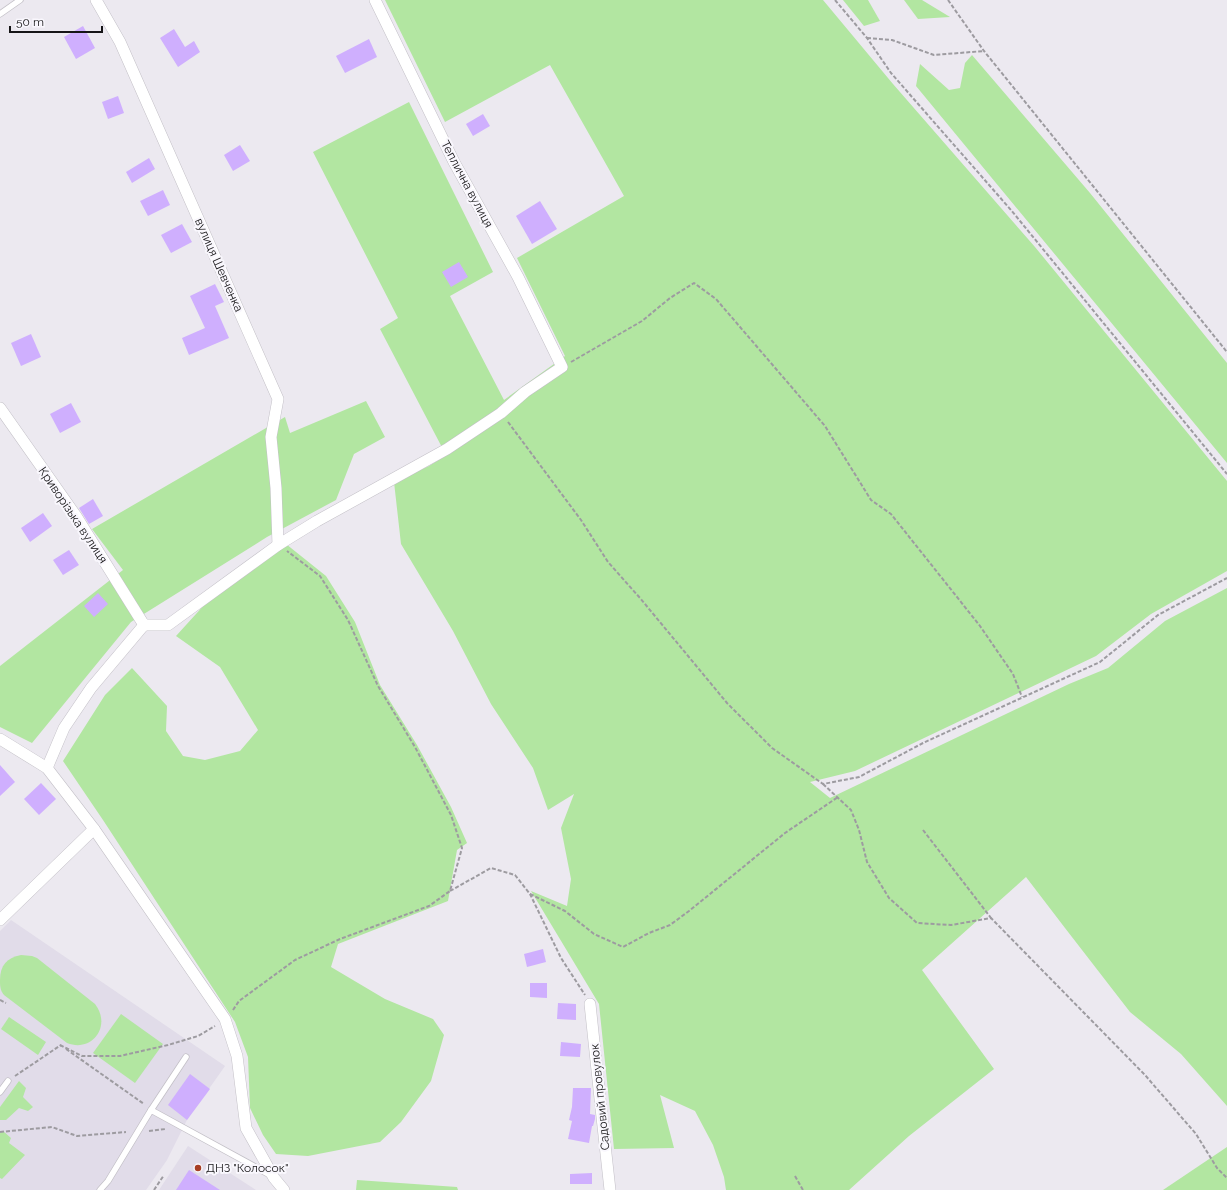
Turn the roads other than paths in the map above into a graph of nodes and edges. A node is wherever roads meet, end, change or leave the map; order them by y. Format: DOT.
graph roads {
  1 [pos="20,0"];
  2 [pos="96,0"];
  3 [pos="376,0"];
  4 [pos="0,14"];
  5 [pos="0,408"];
  6 [pos="278,545"];
  7 [pos="144,625"];
  8 [pos="0,739"];
  9 [pos="47,768"];
  10 [pos="94,829"];
  11 [pos="0,920"];
  12 [pos="590,1004"];
  13 [pos="186,1057"];
  14 [pos="8,1081"];
  15 [pos="0,1092"];
  16 [pos="151,1110"];
  17 [pos="274,1178"];
  18 [pos="100,1190"];
  19 [pos="284,1190"];
  20 [pos="610,1190"];
  1 -- 4 [label="lane"];
  2 -- 6 [label="street, вулиця Шевченка"];
  3 -- 6 [label="street, Теплична вулиця"];
  5 -- 7 [label="street, Криворізька вулиця"];
  6 -- 7 [label="street"];
  7 -- 9 [label="street"];
  8 -- 9 [label="street"];
  9 -- 10 [label="street"];
  10 -- 11 [label="street"];
  10 -- 17 [label="street"];
  12 -- 20 [label="street, Садовий провулок"];
  13 -- 16 [label="lane"];
  14 -- 15 [label="lane"];
  16 -- 17 [label="lane"];
  16 -- 18 [label="lane"];
  17 -- 19 [label="street"];
}
